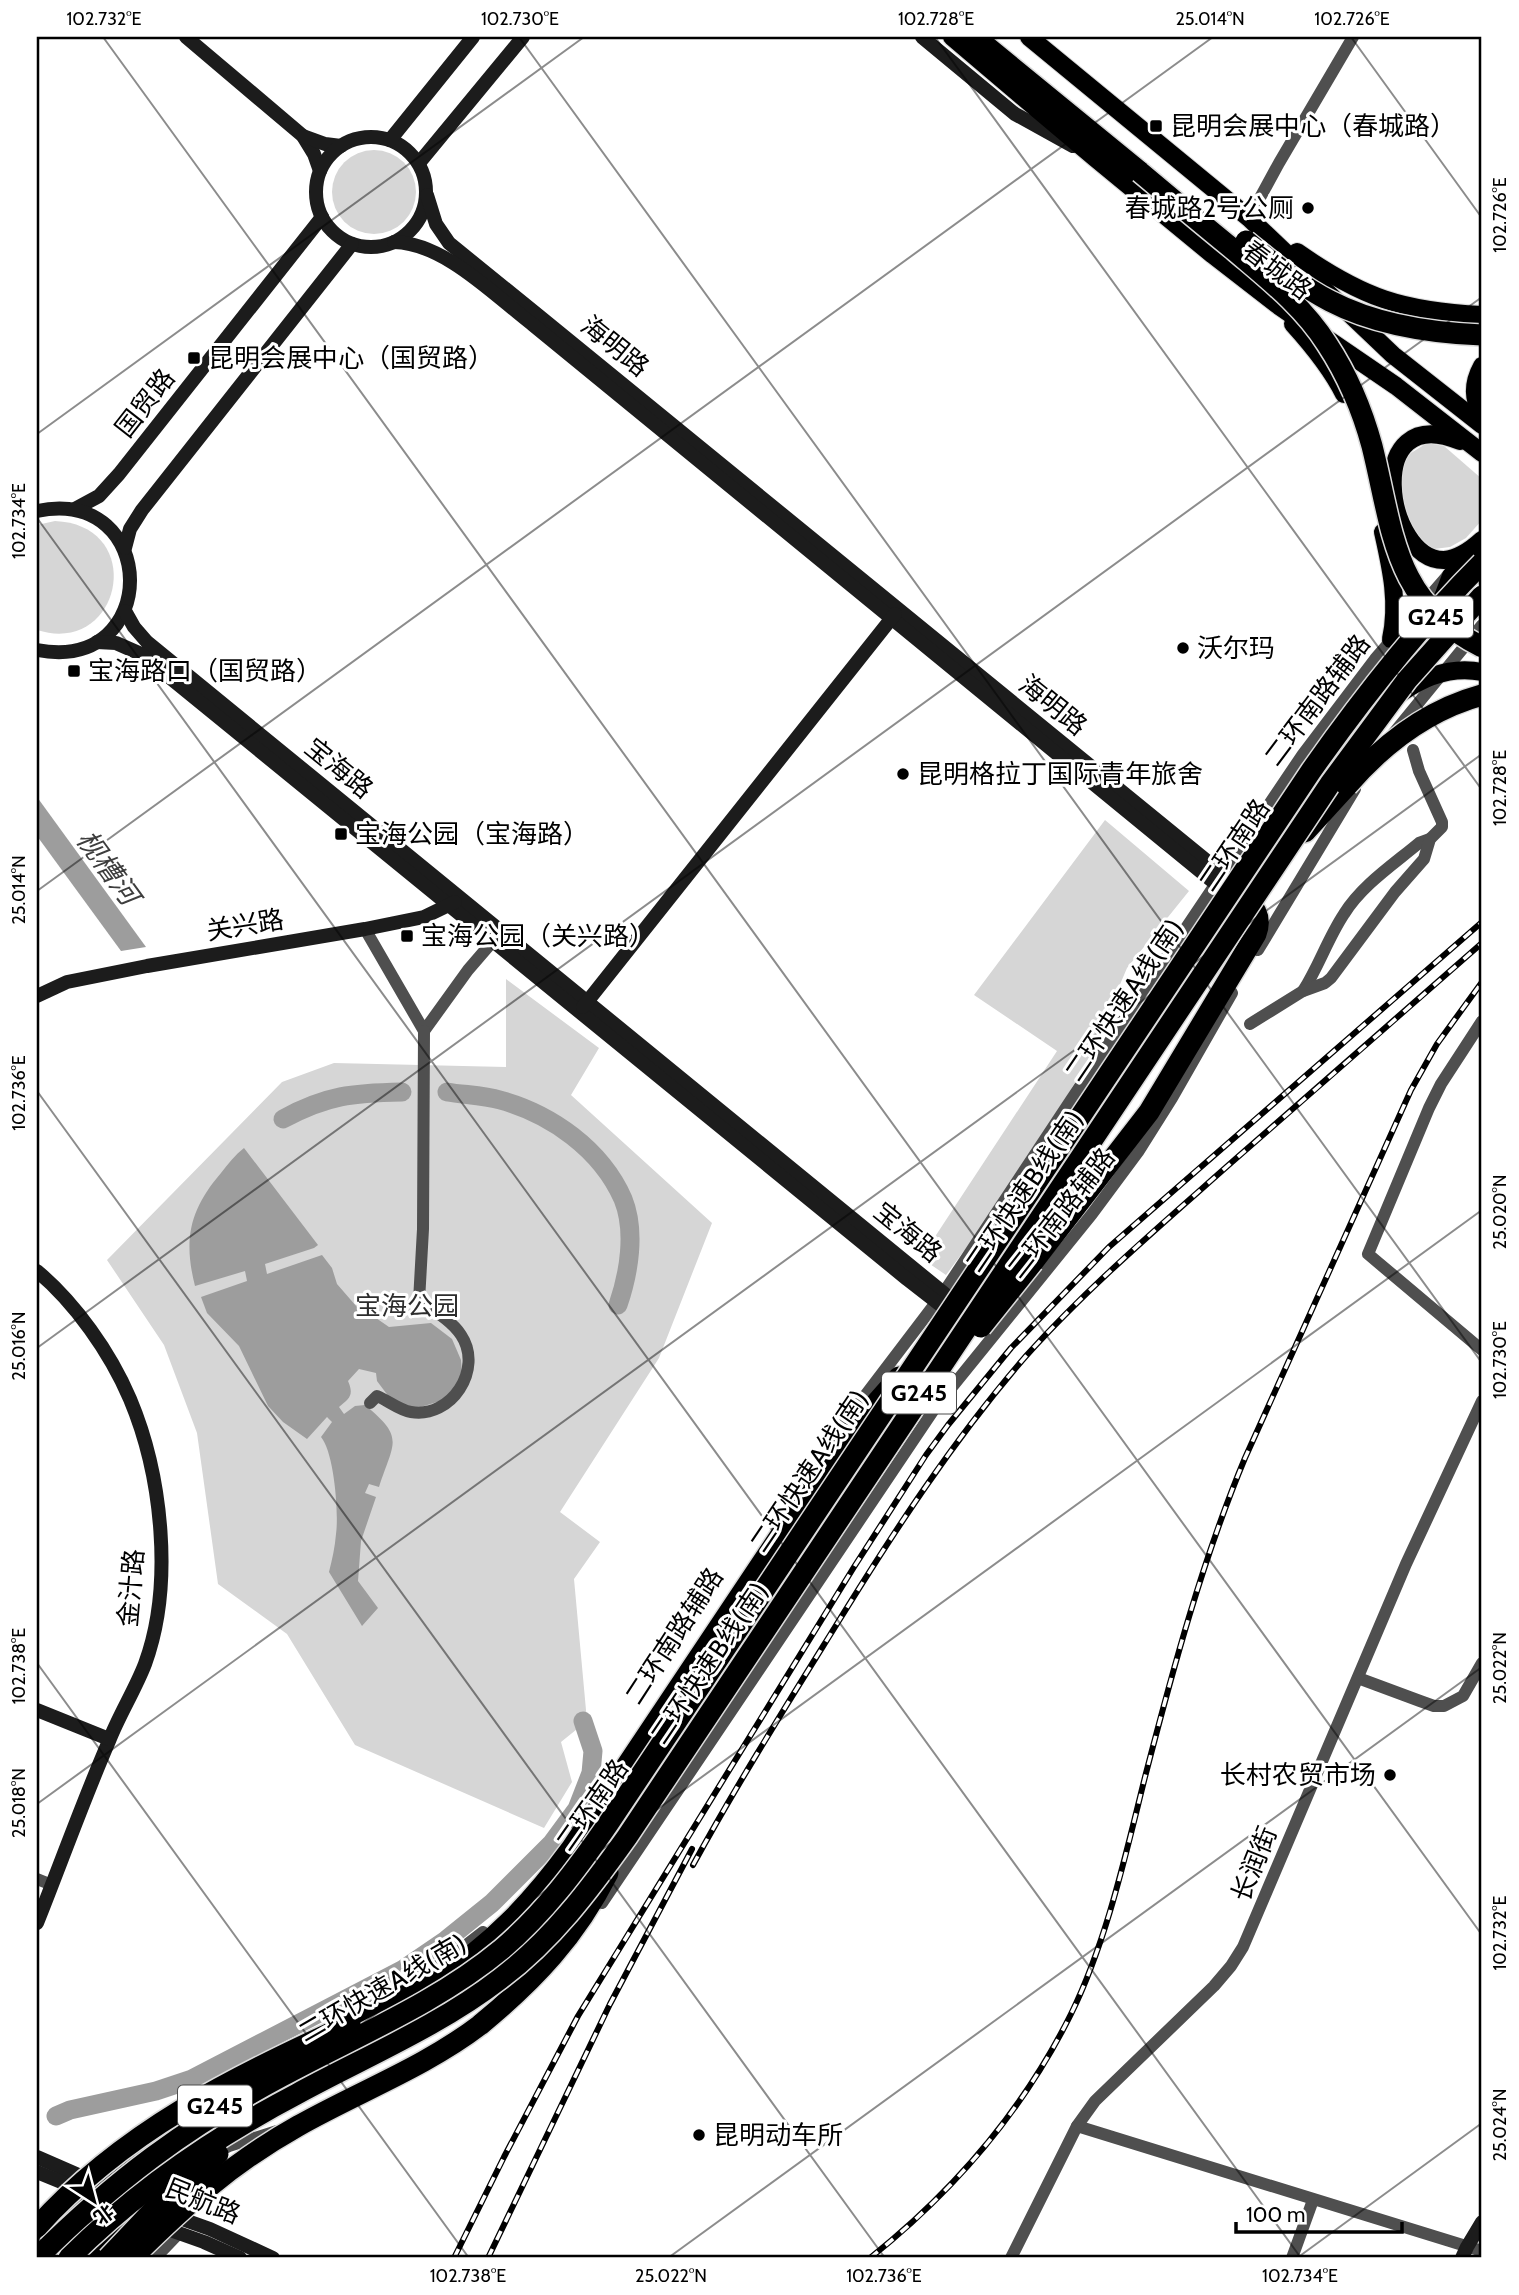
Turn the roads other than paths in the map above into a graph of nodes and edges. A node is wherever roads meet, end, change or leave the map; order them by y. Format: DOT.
graph roads {
  1 [pos="186,37"];
  2 [pos="473,37"];
  3 [pos="922,37"];
  4 [pos="952,37"];
  5 [pos="975,37"];
  6 [pos="998,37"];
  7 [pos="1029,37"];
  8 [pos="1353,37"];
  9 [pos="523,39"];
  10 [pos="303,135"];
  11 [pos="390,140"];
  12 [pos="341,146"];
  13 [pos="1095,158"];
  14 [pos="419,163"];
  15 [pos="1144,166"];
  16 [pos="320,171"];
  17 [pos="427,195"];
  18 [pos="321,217"];
  19 [pos="1249,218"];
  20 [pos="394,242"];
  21 [pos="352,244"];
  22 [pos="1219,260"];
  23 [pos="1482,315"];
  24 [pos="1482,335"];
  25 [pos="1482,366"];
  26 [pos="1482,416"];
  27 [pos="1482,425"];
  28 [pos="1482,454"];
  29 [pos="75,509"];
  30 [pos="37,512"];
  31 [pos="1482,540"];
  32 [pos="125,548"];
  33 [pos="1482,566"];
  34 [pos="1482,594"];
  35 [pos="125,611"];
  36 [pos="894,615"];
  37 [pos="1482,625"];
  38 [pos="1391,639"];
  39 [pos="97,642"];
  40 [pos="1414,642"];
  41 [pos="1482,647"];
  42 [pos="37,650"];
  43 [pos="1482,671"];
  44 [pos="1441,673"];
  45 [pos="1482,695"];
  46 [pos="1364,731"];
  47 [pos="1413,750"];
  48 [pos="1430,839"];
  49 [pos="1220,879"];
  50 [pos="1244,892"];
  51 [pos="454,903"];
  52 [pos="1274,923"];
  53 [pos="365,929"];
  54 [pos="493,942"];
  55 [pos="1303,991"];
  56 [pos="37,996"];
  57 [pos="584,1006"];
  58 [pos="1482,1021"];
  59 [pos="1250,1024"];
  60 [pos="424,1031"];
  61 [pos="37,1271"];
  62 [pos="952,1306"];
  63 [pos="993,1335"];
  64 [pos="1482,1350"];
  65 [pos="1482,1401"];
  66 [pos="370,1404"];
  67 [pos="889,1444"];
  68 [pos="1482,1663"];
  69 [pos="1358,1678"];
  70 [pos="37,1710"];
  71 [pos="109,1740"];
  72 [pos="635,1752"];
  73 [pos="648,1800"];
  74 [pos="569,1877"];
  75 [pos="37,1879"];
  76 [pos="52,1885"];
  77 [pos="37,1923"];
  78 [pos="486,1961"];
  79 [pos="482,1992"];
  80 [pos="350,2024"];
  81 [pos="1077,2126"];
  82 [pos="37,2157"];
  83 [pos="37,2172"];
  84 [pos="93,2189"];
  85 [pos="1313,2200"];
  86 [pos="139,2209"];
  87 [pos="1482,2222"];
  88 [pos="37,2227"];
  89 [pos="179,2233"];
  90 [pos="37,2243"];
  91 [pos="1482,2251"];
  92 [pos="1464,2252"];
  93 [pos="37,2258"];
  94 [pos="69,2258"];
  95 [pos="87,2258"];
  96 [pos="108,2258"];
  97 [pos="132,2258"];
  98 [pos="155,2258"];
  99 [pos="240,2258"];
  100 [pos="273,2258"];
  101 [pos="1011,2258"];
  102 [pos="1292,2258"];
  1 -- 10 [label="main road"];
  2 -- 11 [label="main road"];
  3 -- 13 [label="main road"];
  4 -- 13 [label="main road, 春城路"];
  5 -- 15 [label="highway"];
  6 -- 15 [label="highway"];
  7 -- 19 [label="main road, 春城路"];
  8 -- 19 [label="street"];
  9 -- 14 [label="main road"];
  10 -- 12 [label="main road"];
  10 -- 16 [label="main road"];
  11 -- 12 [label="main road"];
  11 -- 14 [label="main road"];
  12 -- 16 [label="main road"];
  13 -- 22 [label="main road, 春城路"];
  14 -- 17 [label="main road"];
  15 -- 24 [label="highway, bridge"];
  15 -- 41 [label="highway, bridge"];
  16 -- 18 [label="main road"];
  17 -- 20 [label="main road"];
  17 -- 36 [label="main road, 海明路"];
  18 -- 21 [label="main road"];
  18 -- 29 [label="main road, 国贸路"];
  19 -- 23 [label="main road"];
  19 -- 27 [label="main road, 春城路"];
  20 -- 21 [label="main road"];
  20 -- 36 [label="main road, 海明路"];
  21 -- 32 [label="main road"];
  22 -- 28 [label="main road, 春城路"];
  22 -- 38 [label="main road"];
  25 -- 26 [label="main road"];
  28 -- 31 [label="main road"];
  29 -- 30 [label="main road"];
  29 -- 32 [label="main road"];
  31 -- 38 [label="street, 二环南路辅路"];
  31 -- 40 [label="main road"];
  32 -- 35 [label="main road"];
  33 -- 40 [label="main road, 二环南路 / G245"];
  33 -- 74 [label="highway, 二环快速A线(南), bridge"];
  34 -- 46 [label="main road, 二环南路 / G245"];
  34 -- 50 [label="highway, 二环快速B线(南), bridge"];
  35 -- 39 [label="main road"];
  35 -- 51 [label="main road, 宝海路"];
  36 -- 49 [label="main road, 海明路"];
  36 -- 57 [label="main road"];
  37 -- 44 [label="street, 二环南路辅路"];
  38 -- 49 [label="street, 二环南路辅路"];
  39 -- 42 [label="main road"];
  39 -- 51 [label="main road, 宝海路"];
  40 -- 50 [label="main road, 二环南路 / G245"];
  43 -- 44 [label="main road"];
  44 -- 46 [label="main road"];
  44 -- 52 [label="street, 二环南路辅路"];
  45 -- 50 [label="highway, bridge"];
  46 -- 50 [label="main road, 二环南路 / G245"];
  47 -- 48 [label="street"];
  48 -- 55 [label="street"];
  48 -- 55 [label="street"];
  49 -- 50 [label="main road, 海明路"];
  49 -- 62 [label="street, 二环南路辅路"];
  50 -- 52 [label="street"];
  50 -- 62 [label="main road, 二环南路 / G245"];
  50 -- 67 [label="highway, 二环快速B线(南), bridge"];
  50 -- 67 [label="highway, bridge"];
  51 -- 53 [label="main road, 关兴路"];
  51 -- 54 [label="main road, 宝海路"];
  51 -- 57 [label="main road, 宝海路"];
  52 -- 63 [label="street, 二环南路辅路"];
  53 -- 56 [label="main road, 关兴路"];
  53 -- 60 [label="street"];
  54 -- 57 [label="main road, 宝海路"];
  54 -- 60 [label="street"];
  55 -- 59 [label="street"];
  57 -- 62 [label="main road, 宝海路"];
  58 -- 64 [label="street"];
  60 -- 66 [label="street"];
  61 -- 71 [label="main road, 金汁路"];
  62 -- 63 [label="street"];
  62 -- 72 [label="highway"];
  62 -- 73 [label="main road, 二环南路 / G245"];
  62 -- 84 [label="street, 二环南路辅路"];
  62 -- 84 [label="main road, 二环南路 / G245"];
  63 -- 86 [label="street, 二环南路辅路"];
  65 -- 69 [label="street, 长润街"];
  67 -- 79 [label="highway, 二环快速B线(南), bridge"];
  68 -- 69 [label="street"];
  69 -- 81 [label="street, 长润街"];
  70 -- 71 [label="main road"];
  71 -- 76 [label="main road, 金汁路"];
  72 -- 74 [label="highway, bridge"];
  72 -- 80 [label="highway"];
  73 -- 86 [label="main road, 二环南路 / G245"];
  73 -- 97 [label="highway, bridge"];
  74 -- 78 [label="highway, 二环快速A线(南), bridge"];
  75 -- 76 [label="street"];
  76 -- 77 [label="main road, 金汁路"];
  78 -- 80 [label="highway, bridge"];
  78 -- 93 [label="highway, 二环快速A线(南), bridge"];
  79 -- 94 [label="highway, 二环快速B线(南), bridge"];
  79 -- 96 [label="highway, bridge"];
  80 -- 88 [label="highway, bridge"];
  81 -- 85 [label="street"];
  81 -- 101 [label="street, 长润街"];
  82 -- 84 [label="main road, 民航路"];
  83 -- 84 [label="main road, 民航路"];
  84 -- 86 [label="main road, 民航路"];
  84 -- 90 [label="main road, 二环南路 / G245"];
  85 -- 92 [label="street"];
  85 -- 102 [label="street"];
  86 -- 89 [label="main road, 民航路"];
  86 -- 95 [label="main road, 二环南路 / G245"];
  86 -- 100 [label="main road, 民航路"];
  87 -- 92 [label="main road"];
  89 -- 98 [label="street"];
  89 -- 99 [label="main road, 民航路"];
  91 -- 92 [label="street"];
}
